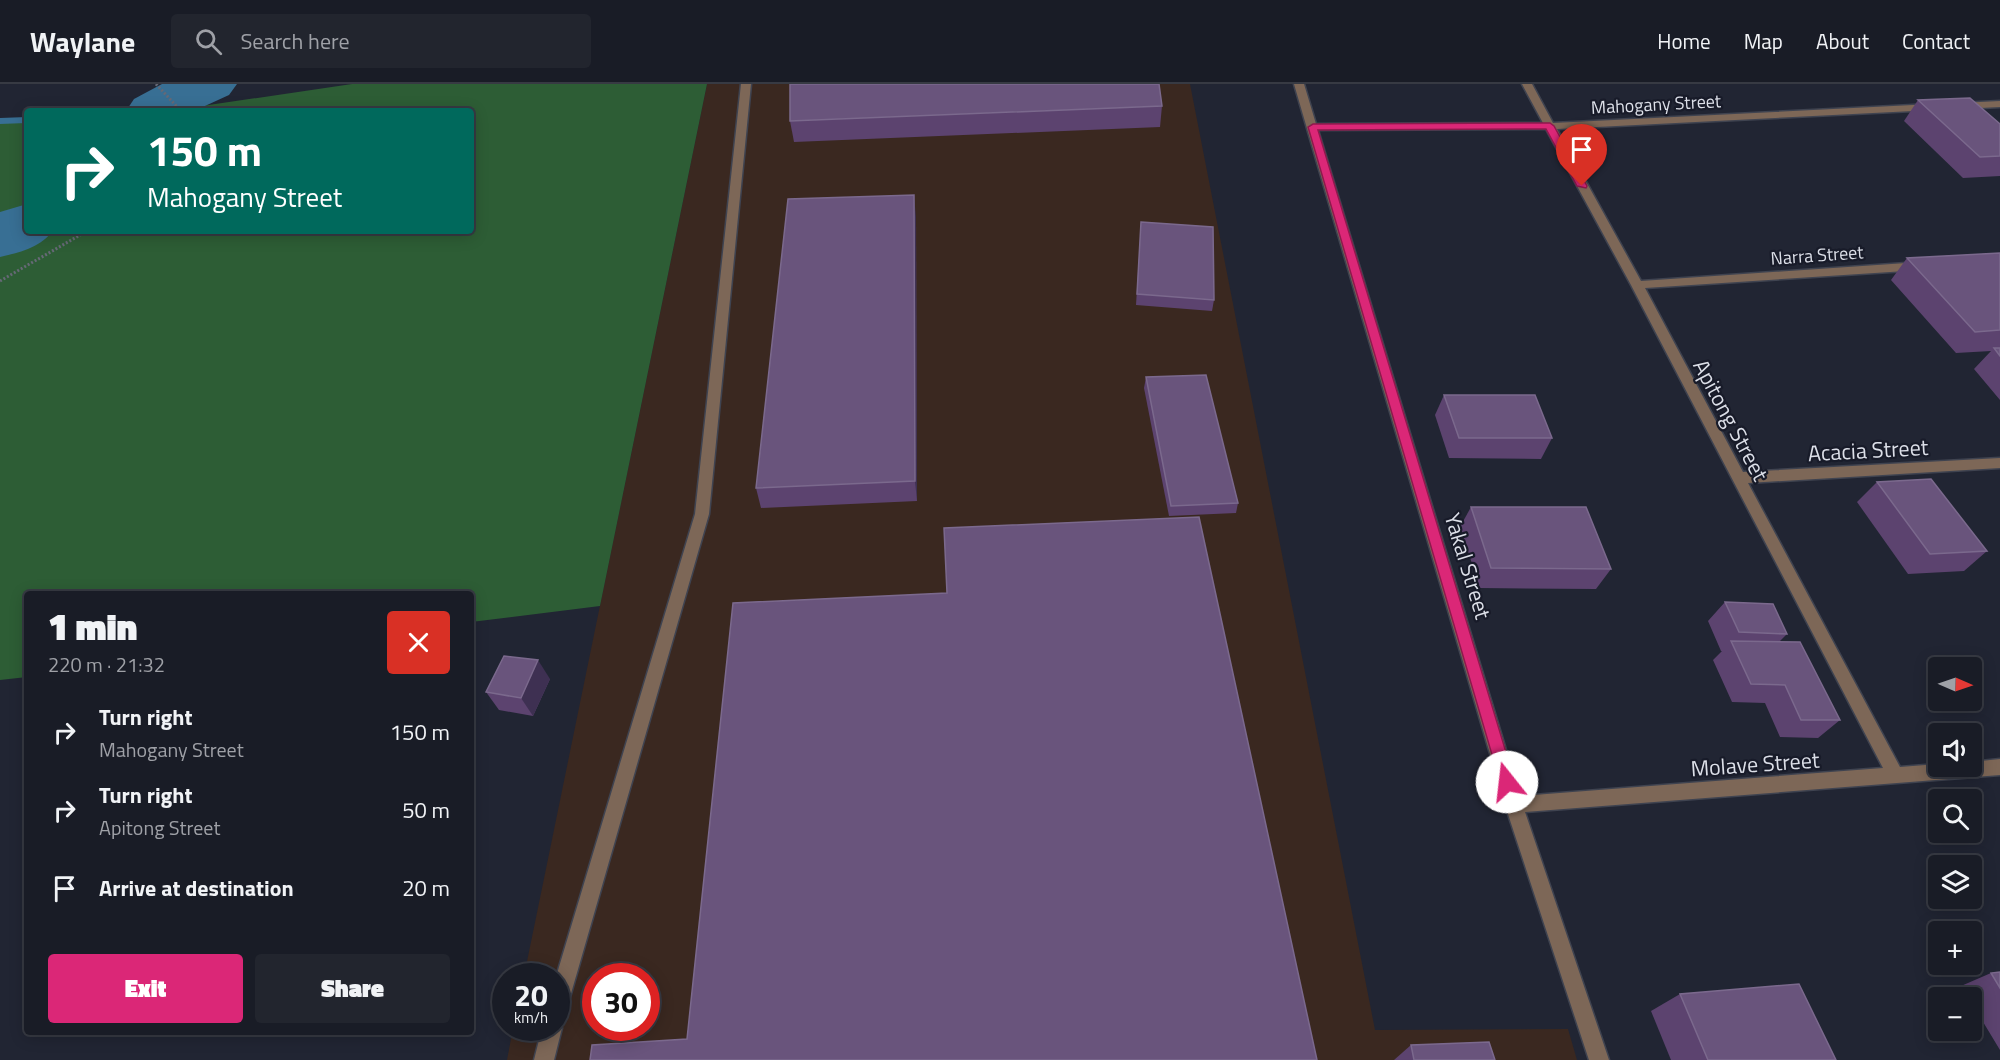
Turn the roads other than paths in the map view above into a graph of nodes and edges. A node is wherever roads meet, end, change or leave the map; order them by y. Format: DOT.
graph roads {
  1 [pos="746,84"];
  2 [pos="1299,84"];
  3 [pos="1527,84"];
  4 [pos="2000,104"];
  5 [pos="1953,106"];
  6 [pos="1941,107"];
  7 [pos="1550,126"];
  8 [pos="1313,127"];
  9 [pos="1930,265"];
  10 [pos="1637,285"];
  11 [pos="2000,463"];
  12 [pos="1738,478"];
  13 [pos="2000,767"];
  14 [pos="1896,776"];
  15 [pos="1514,804"];
  16 [pos="570,963"];
  17 [pos="548,1041"];
  18 [pos="543,1060"];
  19 [pos="1599,1060"];
  1 -- 16 [label="street"];
  2 -- 8 [label="street, Yakal Street"];
  3 -- 7 [label="street, Apitong Street"];
  4 -- 5 [label="street"];
  6 -- 7 [label="street, Mahogany Street"];
  7 -- 8 [label="street, Mahogany Street"];
  7 -- 10 [label="street, Apitong Street"];
  8 -- 15 [label="street, Yakal Street"];
  9 -- 10 [label="street, Narra Street"];
  10 -- 12 [label="street, Apitong Street"];
  11 -- 12 [label="street, Acacia Street"];
  12 -- 14 [label="street, Apitong Street"];
  13 -- 14 [label="street, Molave Street"];
  14 -- 15 [label="street, Molave Street"];
  15 -- 19 [label="street, Yakal Street"];
  17 -- 18 [label="street"];
}
